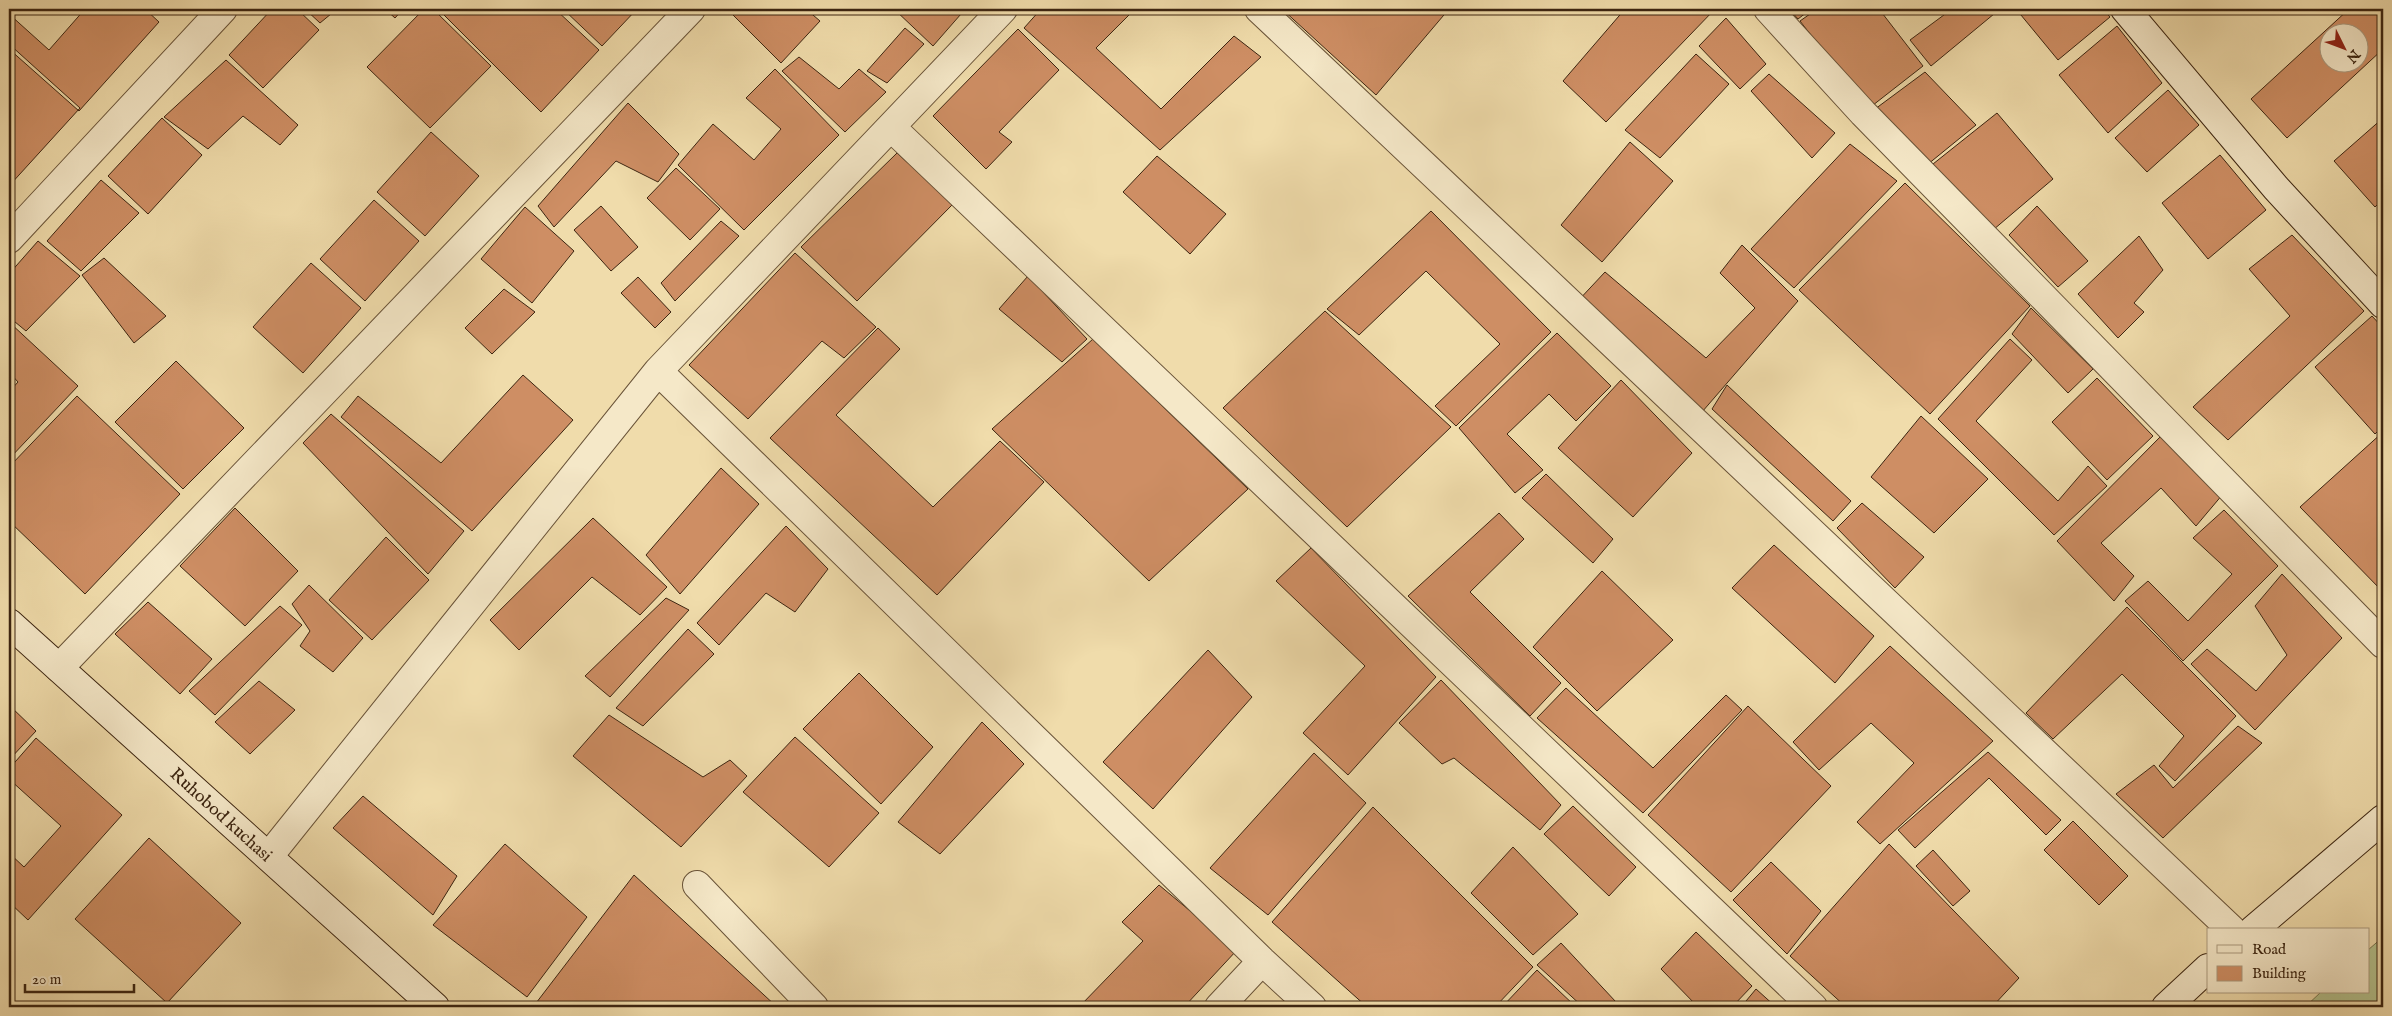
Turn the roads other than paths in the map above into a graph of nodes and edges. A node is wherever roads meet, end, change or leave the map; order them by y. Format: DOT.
graph roads {
  1 [pos="223,9"];
  2 [pos="691,9"];
  3 [pos="1003,9"];
  4 [pos="1259,9"];
  5 [pos="1768,9"];
  6 [pos="2125,9"];
  7 [pos="892,128"];
  8 [pos="9,239"];
  9 [pos="2383,304"];
  10 [pos="658,371"];
  11 [pos="9,623"];
  12 [pos="2383,644"];
  13 [pos="59,668"];
  14 [pos="2383,819"];
  15 [pos="269,856"];
  16 [pos="697,885"];
  17 [pos="2230,928"];
  18 [pos="2255,928"];
  19 [pos="1262,961"];
  20 [pos="2207,969"];
  21 [pos="435,1007"];
  22 [pos="814,1007"];
  23 [pos="1219,1007"];
  24 [pos="1312,1007"];
  25 [pos="1813,1007"];
  26 [pos="2166,1007"];
  1 -- 8 [label="street"];
  2 -- 13 [label="street"];
  3 -- 7 [label="street"];
  4 -- 17 [label="street"];
  5 -- 12 [label="street"];
  6 -- 9 [label="street"];
  7 -- 10 [label="street"];
  7 -- 25 [label="street"];
  10 -- 15 [label="street"];
  10 -- 19 [label="street"];
  11 -- 13 [label="street, Ruhobod kuchasi"];
  13 -- 15 [label="street, Ruhobod kuchasi"];
  14 -- 18 [label="street"];
  15 -- 21 [label="street, Ruhobod kuchasi"];
  16 -- 22 [label="street"];
  19 -- 23 [label="street"];
  19 -- 24 [label="street"];
  20 -- 26 [label="street"];
}
